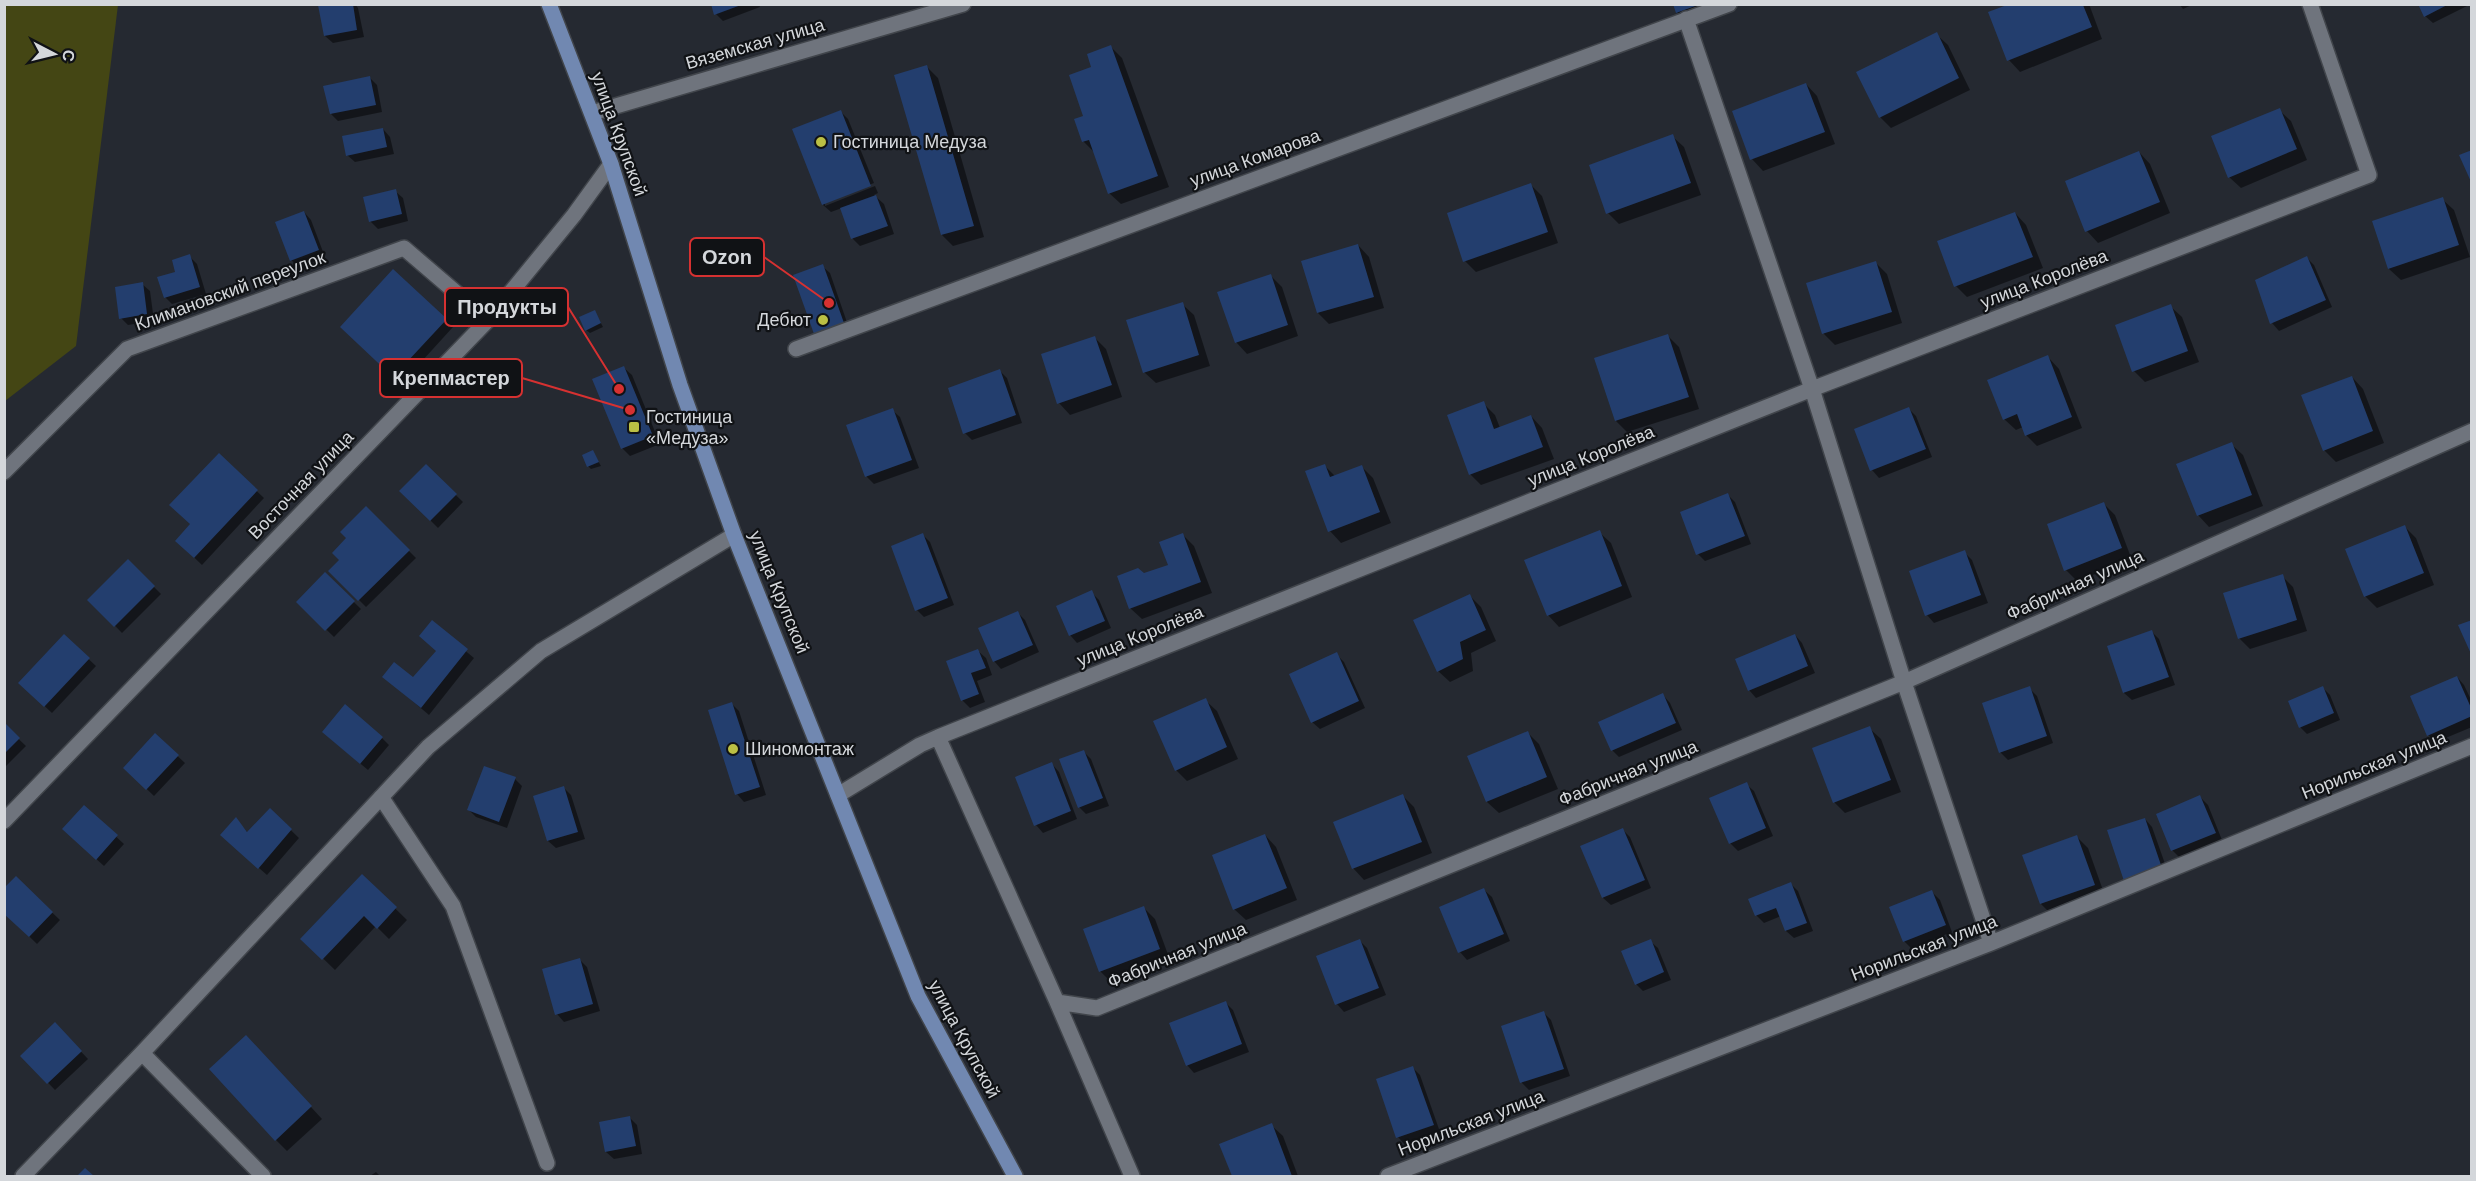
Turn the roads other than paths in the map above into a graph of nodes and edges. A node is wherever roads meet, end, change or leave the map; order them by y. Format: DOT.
graph roads {
  1 [pos="549,4"];
  2 [pos="963,4"];
  3 [pos="1729,4"];
  4 [pos="2310,4"];
  5 [pos="1686,19"];
  6 [pos="592,113"];
  7 [pos="611,164"];
  8 [pos="488,320"];
  9 [pos="796,349"];
  10 [pos="1812,388"];
  11 [pos="2472,431"];
  12 [pos="4,472"];
  13 [pos="734,535"];
  14 [pos="1904,682"];
  15 [pos="938,737"];
  16 [pos="2472,746"];
  17 [pos="838,795"];
  18 [pos="381,797"];
  19 [pos="4,821"];
  20 [pos="1991,943"];
  21 [pos="1057,1002"];
  22 [pos="142,1053"];
  23 [pos="547,1163"];
  24 [pos="23,1176"];
  25 [pos="263,1176"];
  26 [pos="1015,1176"];
  27 [pos="1132,1176"];
  28 [pos="1388,1176"];
  1 -- 6 [label="main road, улица Крупской"];
  2 -- 6 [label="street, Вяземская улица"];
  3 -- 5 [label="street, улица Комарова"];
  4 -- 10 [label="street, улица Королёва"];
  5 -- 9 [label="street, улица Комарова"];
  5 -- 10 [label="street"];
  6 -- 7 [label="main road, улица Крупской"];
  7 -- 8 [label="street, Восточная улица"];
  7 -- 13 [label="main road, улица Крупской"];
  8 -- 12 [label="street, Климановский переулок"];
  8 -- 19 [label="street, Восточная улица"];
  10 -- 14 [label="street"];
  10 -- 15 [label="street, улица Королёва"];
  11 -- 14 [label="street, Фабричная улица"];
  13 -- 17 [label="main road, улица Крупской"];
  13 -- 18 [label="street"];
  14 -- 20 [label="street"];
  14 -- 21 [label="street, Фабричная улица"];
  15 -- 17 [label="street, улица Королёва"];
  15 -- 21 [label="street"];
  16 -- 20 [label="street, Норильская улица"];
  17 -- 26 [label="main road, улица Крупской"];
  18 -- 22 [label="street"];
  18 -- 23 [label="street"];
  20 -- 28 [label="street, Норильская улица"];
  21 -- 27 [label="street"];
  22 -- 24 [label="street"];
  22 -- 25 [label="street"];
}
